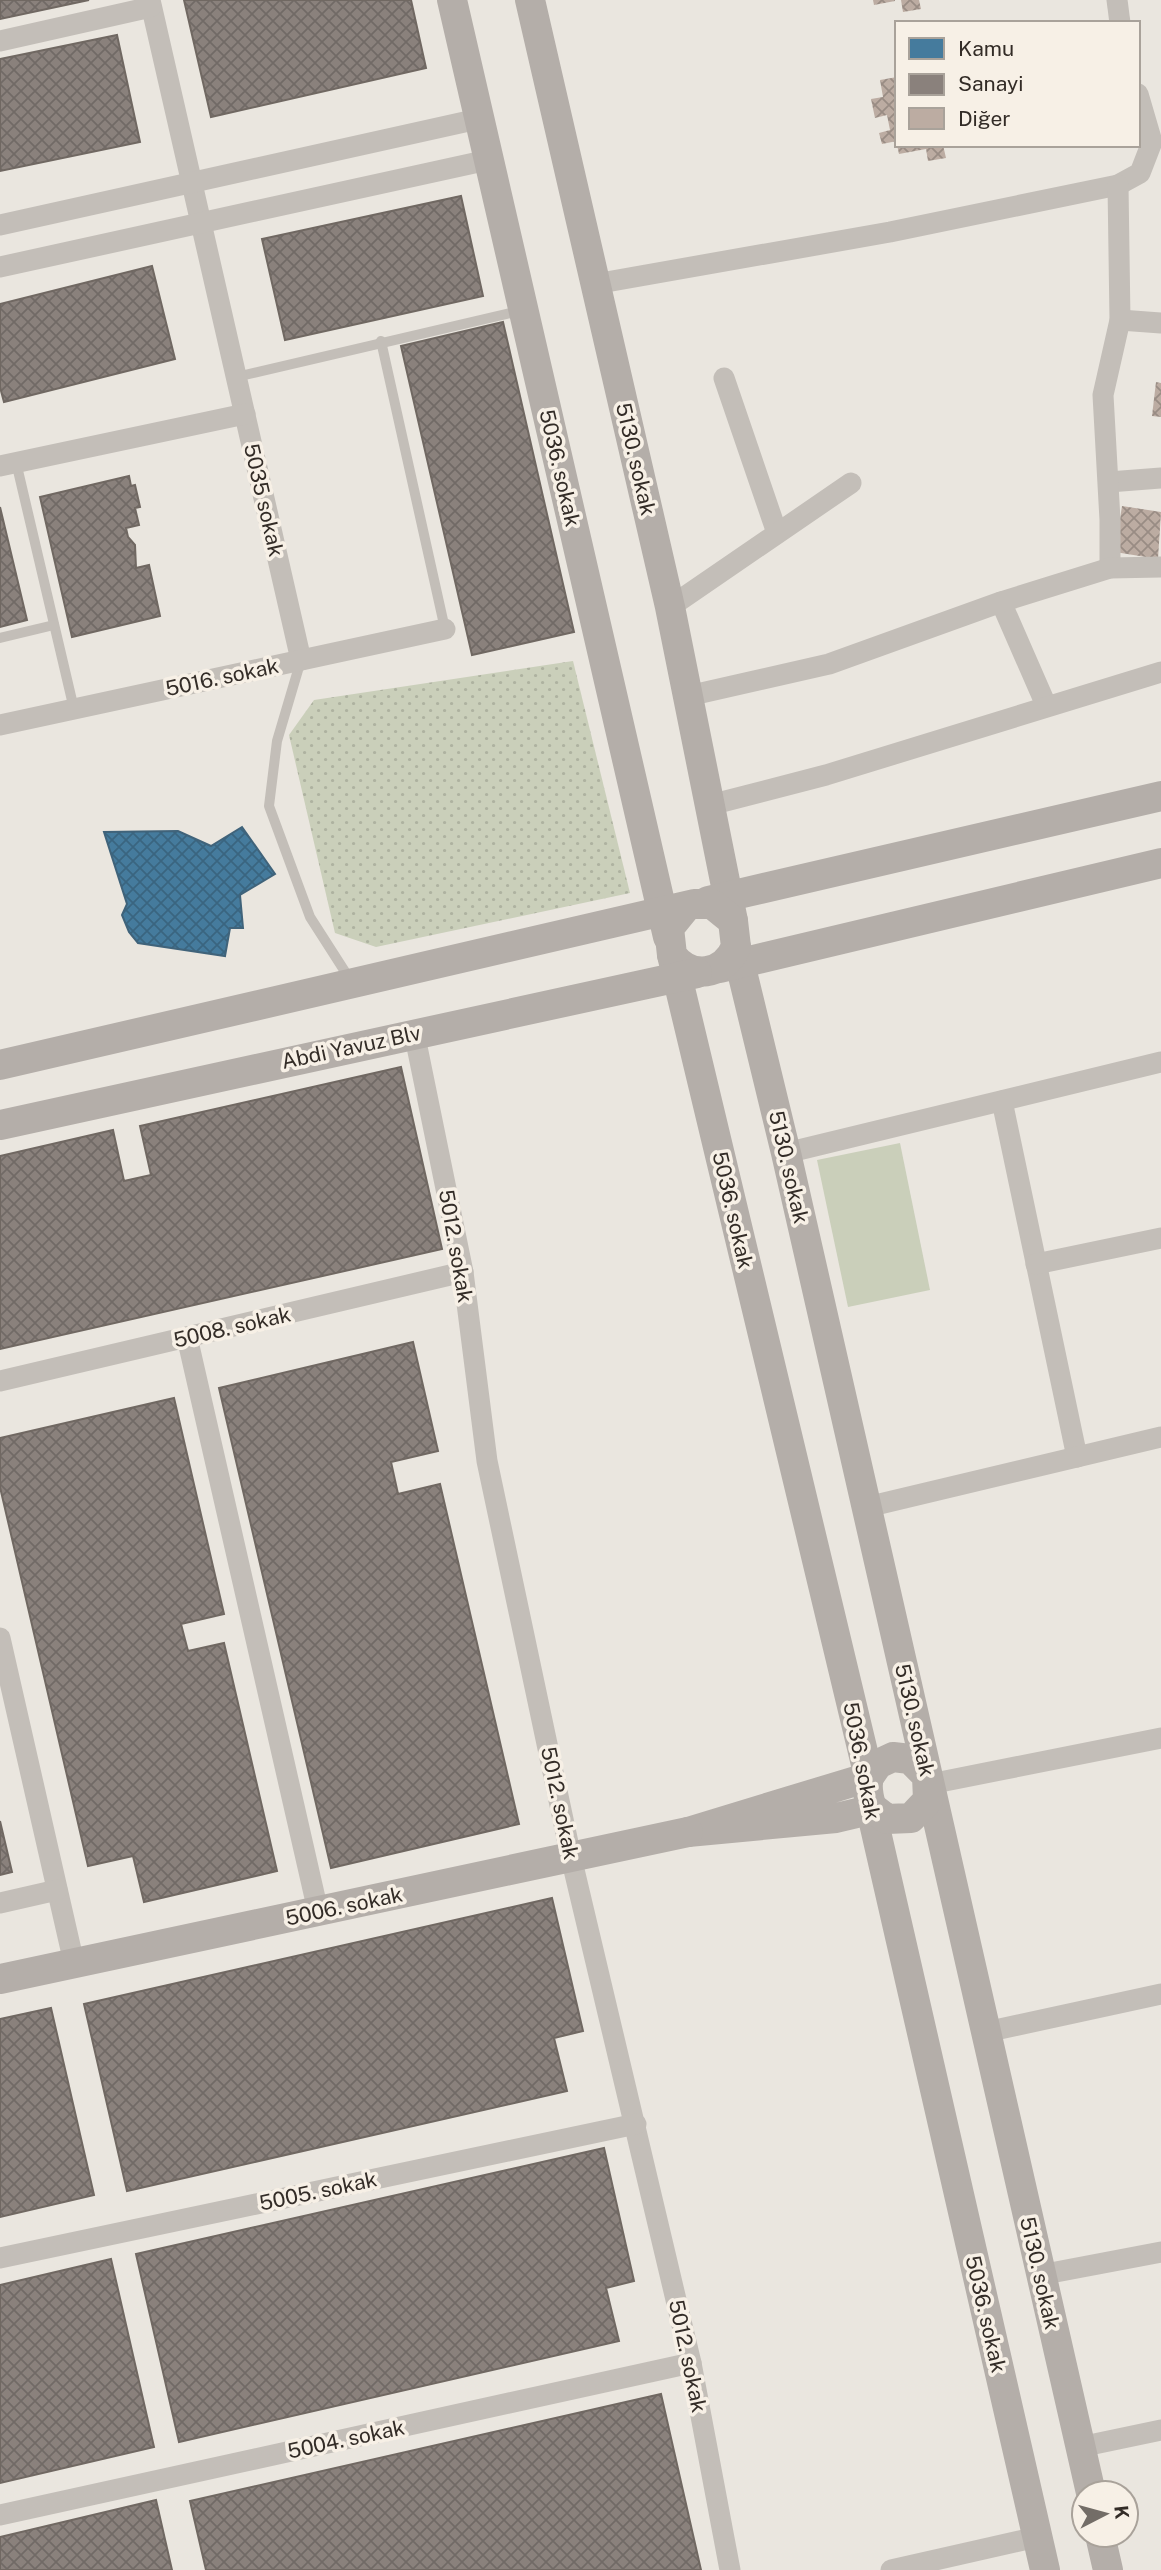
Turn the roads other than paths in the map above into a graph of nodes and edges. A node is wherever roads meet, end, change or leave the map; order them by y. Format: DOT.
graph roads {
  1 [pos="452,0"];
  2 [pos="530,0"];
  3 [pos="1117,0"];
  4 [pos="150,3"];
  5 [pos="1120,21"];
  6 [pos="0,41"];
  7 [pos="1140,101"];
  8 [pos="478,119"];
  9 [pos="488,160"];
  10 [pos="192,182"];
  11 [pos="1118,185"];
  12 [pos="201,223"];
  13 [pos="0,225"];
  14 [pos="0,267"];
  15 [pos="595,284"];
  16 [pos="523,310"];
  17 [pos="1120,320"];
  18 [pos="1161,323"];
  19 [pos="381,341"];
  20 [pos="236,377"];
  21 [pos="724,378"];
  22 [pos="245,414"];
  23 [pos="8,464"];
  24 [pos="1161,478"];
  25 [pos="1109,481"];
  26 [pos="851,483"];
  27 [pos="777,533"];
  28 [pos="1161,567"];
  29 [pos="1110,568"];
  30 [pos="1001,602"];
  31 [pos="670,607"];
  32 [pos="54,625"];
  33 [pos="444,629"];
  34 [pos="0,638"];
  35 [pos="301,660"];
  36 [pos="1161,672"];
  37 [pos="688,696"];
  38 [pos="1046,705"];
  39 [pos="74,709"];
  40 [pos="0,725"];
  41 [pos="1161,796"];
  42 [pos="710,805"];
  43 [pos="1161,863"];
  44 [pos="702,938"];
  45 [pos="354,985"];
  46 [pos="414,1032"];
  47 [pos="1161,1062"];
  48 [pos="0,1065"];
  49 [pos="1002,1101"];
  50 [pos="0,1125"];
  51 [pos="786,1153"];
  52 [pos="1161,1238"];
  53 [pos="1036,1264"];
  54 [pos="463,1272"];
  55 [pos="187,1337"];
  56 [pos="0,1381"];
  57 [pos="1161,1437"];
  58 [pos="1077,1457"];
  59 [pos="867,1507"];
  60 [pos="1,1644"];
  61 [pos="1161,1738"];
  62 [pos="869,1777"];
  63 [pos="930,1784"];
  64 [pos="874,1809"];
  65 [pos="688,1832"];
  66 [pos="571,1857"];
  67 [pos="57,1890"];
  68 [pos="0,1903"];
  69 [pos="317,1911"];
  70 [pos="74,1963"];
  71 [pos="0,1979"];
  72 [pos="1161,1994"];
  73 [pos="986,2032"];
  74 [pos="636,2124"];
  75 [pos="1161,2252"];
  76 [pos="0,2258"];
  77 [pos="1041,2275"];
  78 [pos="691,2363"];
  79 [pos="1161,2430"];
  80 [pos="1080,2447"];
  81 [pos="1088,2479"];
  82 [pos="0,2515"];
  83 [pos="1037,2537"];
  84 [pos="1103,2549"];
  85 [pos="730,2570"];
  86 [pos="891,2570"];
  87 [pos="1045,2570"];
  88 [pos="1108,2570"];
  1 -- 8 [label="main road, 5036. sokak"];
  2 -- 15 [label="main road, 5130. sokak"];
  3 -- 5 [label="street"];
  4 -- 6 [label="street"];
  4 -- 10 [label="street, 5035 sokak"];
  7 -- 11 [label="street"];
  8 -- 9 [label="main road, 5036. sokak"];
  8 -- 10 [label="street"];
  9 -- 12 [label="street"];
  9 -- 16 [label="main road, 5036. sokak"];
  10 -- 12 [label="street, 5035 sokak"];
  10 -- 13 [label="street"];
  11 -- 15 [label="street"];
  11 -- 17 [label="street"];
  12 -- 14 [label="street"];
  12 -- 20 [label="street, 5035 sokak"];
  15 -- 31 [label="main road, 5130. sokak"];
  16 -- 19 [label="lane"];
  16 -- 44 [label="main road, 5036. sokak"];
  17 -- 18 [label="street"];
  17 -- 25 [label="street"];
  19 -- 20 [label="lane"];
  19 -- 33 [label="lane"];
  20 -- 22 [label="street, 5035 sokak"];
  21 -- 27 [label="street"];
  22 -- 23 [label="street"];
  22 -- 35 [label="street, 5035 sokak"];
  23 -- 32 [label="lane"];
  24 -- 25 [label="street"];
  25 -- 29 [label="street"];
  26 -- 27 [label="street"];
  27 -- 31 [label="street"];
  28 -- 29 [label="street"];
  29 -- 30 [label="street"];
  30 -- 37 [label="street"];
  30 -- 38 [label="street"];
  31 -- 37 [label="main road, 5130. sokak"];
  32 -- 34 [label="lane"];
  32 -- 39 [label="lane"];
  33 -- 35 [label="street, 5016. sokak"];
  35 -- 39 [label="street, 5016. sokak"];
  35 -- 45 [label="lane, 5035 sokak"];
  36 -- 38 [label="street"];
  37 -- 42 [label="main road, 5130. sokak"];
  38 -- 42 [label="street"];
  39 -- 40 [label="street, 5016. sokak"];
  41 -- 44 [label="main road"];
  42 -- 44 [label="main road, 5130. sokak"];
  43 -- 44 [label="main road"];
  44 -- 45 [label="main road"];
  44 -- 46 [label="main road, Abdi Yavuz Blv"];
  44 -- 51 [label="main road, 5130. sokak"];
  44 -- 62 [label="main road, 5036. sokak"];
  45 -- 48 [label="main road"];
  46 -- 50 [label="main road, Abdi Yavuz Blv"];
  46 -- 54 [label="street, 5012. sokak"];
  47 -- 49 [label="street"];
  49 -- 51 [label="street"];
  49 -- 53 [label="street"];
  51 -- 59 [label="main road, 5130. sokak"];
  52 -- 53 [label="street"];
  53 -- 58 [label="street"];
  54 -- 55 [label="street, 5008. sokak"];
  54 -- 66 [label="street, 5012. sokak"];
  55 -- 56 [label="street, 5008. sokak"];
  55 -- 69 [label="street"];
  57 -- 58 [label="street"];
  58 -- 59 [label="street"];
  59 -- 63 [label="main road, 5130. sokak"];
  60 -- 67 [label="street"];
  61 -- 63 [label="street"];
  62 -- 63 [label="main road"];
  62 -- 64 [label="main road, 5036. sokak"];
  62 -- 65 [label="main road"];
  63 -- 64 [label="main road"];
  63 -- 73 [label="main road, 5130. sokak"];
  64 -- 65 [label="main road"];
  64 -- 83 [label="main road, 5036. sokak"];
  65 -- 66 [label="main road, 5006. sokak"];
  66 -- 69 [label="main road, 5006. sokak"];
  66 -- 74 [label="street, 5012. sokak"];
  67 -- 68 [label="street"];
  67 -- 70 [label="street"];
  69 -- 70 [label="main road, 5006. sokak"];
  70 -- 71 [label="main road, 5006. sokak"];
  72 -- 73 [label="street"];
  73 -- 77 [label="main road, 5130. sokak"];
  74 -- 76 [label="street, 5005. sokak"];
  74 -- 78 [label="street, 5012. sokak"];
  75 -- 77 [label="street"];
  77 -- 80 [label="main road, 5130. sokak"];
  78 -- 82 [label="street, 5004. sokak"];
  78 -- 85 [label="street, 5012. sokak"];
  79 -- 80 [label="street"];
  80 -- 81 [label="main road, 5130. sokak"];
  83 -- 86 [label="street"];
  83 -- 87 [label="main road, 5036. sokak"];
  84 -- 88 [label="main road"];
}
